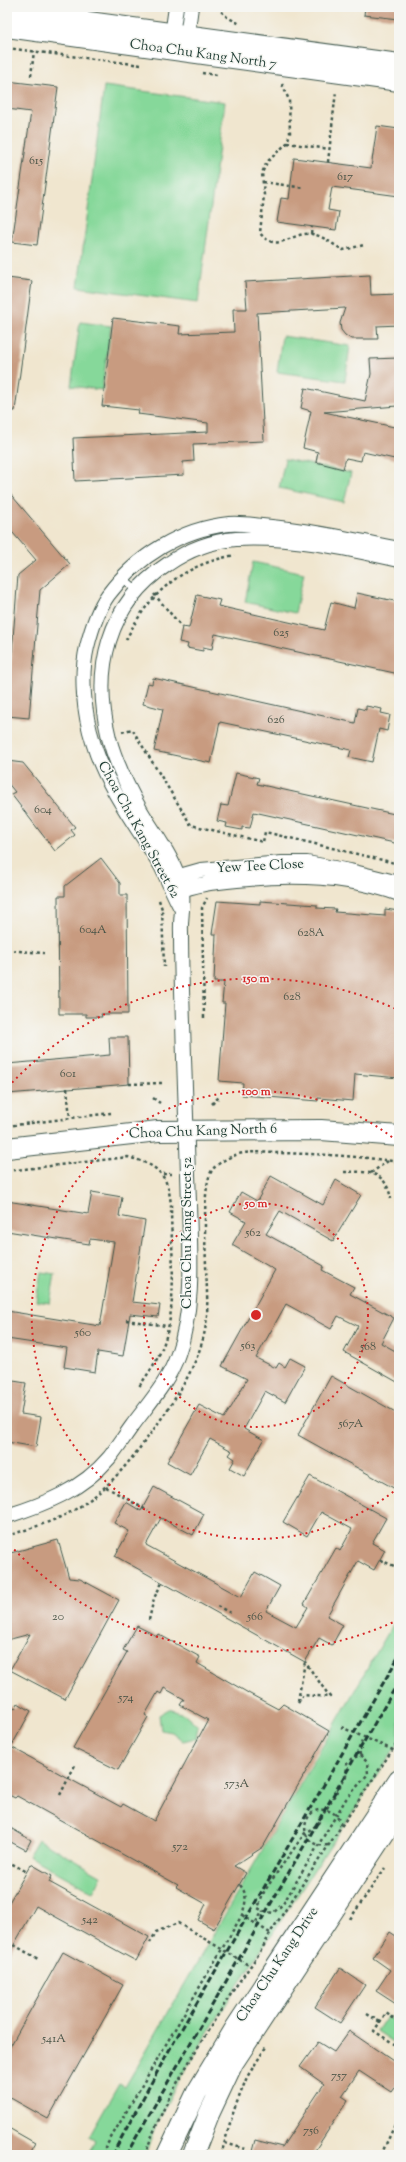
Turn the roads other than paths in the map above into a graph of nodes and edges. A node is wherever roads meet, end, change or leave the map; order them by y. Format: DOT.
graph roads {
  1 [pos="176,7"];
  2 [pos="191,7"];
  3 [pos="7,11"];
  4 [pos="7,27"];
  5 [pos="179,42"];
  6 [pos="399,64"];
  7 [pos="399,81"];
  8 [pos="356,546"];
  9 [pos="399,549"];
  10 [pos="399,560"];
  11 [pos="124,579"];
  12 [pos="141,585"];
  13 [pos="172,878"];
  14 [pos="399,884"];
  15 [pos="178,892"];
  16 [pos="399,894"];
  17 [pos="187,1131"];
  18 [pos="399,1136"];
  19 [pos="7,1148"];
  20 [pos="7,1516"];
  21 [pos="399,1780"];
  22 [pos="399,1811"];
  23 [pos="167,2155"];
  24 [pos="193,2155"];
  1 -- 5 [label="street"];
  2 -- 5 [label="street"];
  3 -- 5 [label="street, Choa Chu Kang North 7"];
  4 -- 5 [label="street, Choa Chu Kang North 7"];
  5 -- 6 [label="street, Choa Chu Kang North 7"];
  5 -- 7 [label="street, Choa Chu Kang North 7"];
  8 -- 9 [label="street, Choa Chu Kang Street 62"];
  8 -- 10 [label="street, Choa Chu Kang Street 62"];
  8 -- 11 [label="street, Choa Chu Kang Street 62"];
  8 -- 12 [label="street, Choa Chu Kang Street 62"];
  11 -- 12 [label="lane"];
  11 -- 13 [label="street, Choa Chu Kang Street 62"];
  12 -- 13 [label="street, Choa Chu Kang Street 62"];
  13 -- 14 [label="street, Yew Tee Close"];
  13 -- 15 [label="street, Choa Chu Kang Street 62"];
  15 -- 16 [label="street, Yew Tee Close"];
  15 -- 17 [label="street, Choa Chu Kang Street 62"];
  17 -- 18 [label="street, Choa Chu Kang North 6"];
  17 -- 19 [label="street, Choa Chu Kang North 6"];
  17 -- 20 [label="street, Choa Chu Kang Street 52"];
  21 -- 23 [label="street, Choa Chu Kang Drive"];
  22 -- 24 [label="street, Choa Chu Kang Drive"];
}
